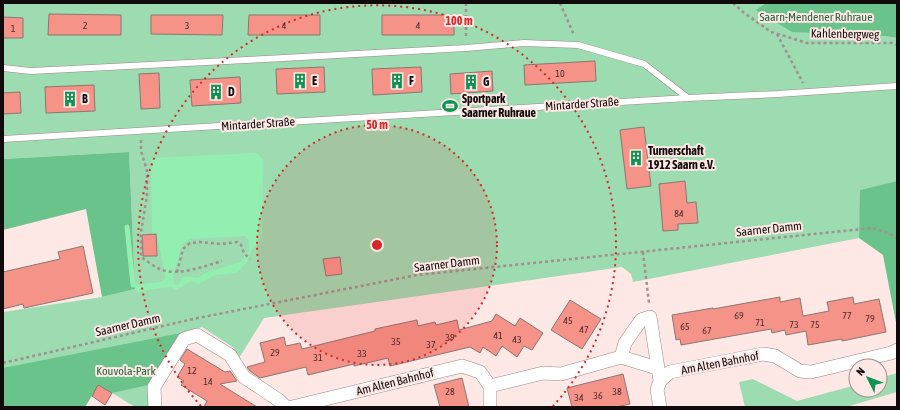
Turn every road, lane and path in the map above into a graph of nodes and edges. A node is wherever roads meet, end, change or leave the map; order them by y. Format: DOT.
graph roads {
  1 [pos="466,3"];
  2 [pos="560,3"];
  3 [pos="733,3"];
  4 [pos="777,34"];
  5 [pos="578,45"];
  6 [pos="897,45"];
  7 [pos="466,48"];
  8 [pos="3,68"];
  9 [pos="897,86"];
  10 [pos="808,92"];
  11 [pos="688,98"];
  12 [pos="3,139"];
  13 [pos="141,151"];
  14 [pos="897,238"];
  15 [pos="643,252"];
  16 [pos="250,259"];
  17 [pos="222,261"];
  18 [pos="177,272"];
  19 [pos="650,318"];
  20 [pos="897,350"];
  21 [pos="620,357"];
  22 [pos="3,363"];
  23 [pos="657,368"];
  24 [pos="660,381"];
  25 [pos="490,386"];
  26 [pos="155,407"];
  27 [pos="286,407"];
  28 [pos="292,407"];
  29 [pos="490,407"];
  30 [pos="660,407"];
  1 -- 7 [label="path"];
  2 -- 5 [label="path"];
  3 -- 4 [label="path, Kahlenbergweg"];
  4 -- 6 [label="path, Kahlenbergweg"];
  4 -- 10 [label="path"];
  5 -- 7 [label="lane"];
  5 -- 11 [label="lane"];
  7 -- 8 [label="lane"];
  9 -- 10 [label="lane, Mintarder Straße"];
  10 -- 11 [label="lane, Mintarder Straße"];
  11 -- 12 [label="lane, Mintarder Straße"];
  13 -- 18 [label="path"];
  14 -- 15 [label="path, Saarner Damm"];
  15 -- 19 [label="path"];
  15 -- 22 [label="path, Saarner Damm"];
  16 -- 18 [label="path"];
  17 -- 18 [label="path"];
  19 -- 21 [label="street"];
  19 -- 23 [label="street"];
  20 -- 24 [label="street, Am Alten Bahnhof"];
  21 -- 23 [label="street"];
  21 -- 25 [label="street"];
  23 -- 24 [label="street"];
  24 -- 30 [label="street"];
  25 -- 28 [label="street, Am Alten Bahnhof"];
  25 -- 29 [label="street"];
  26 -- 27 [label="street"];
}
